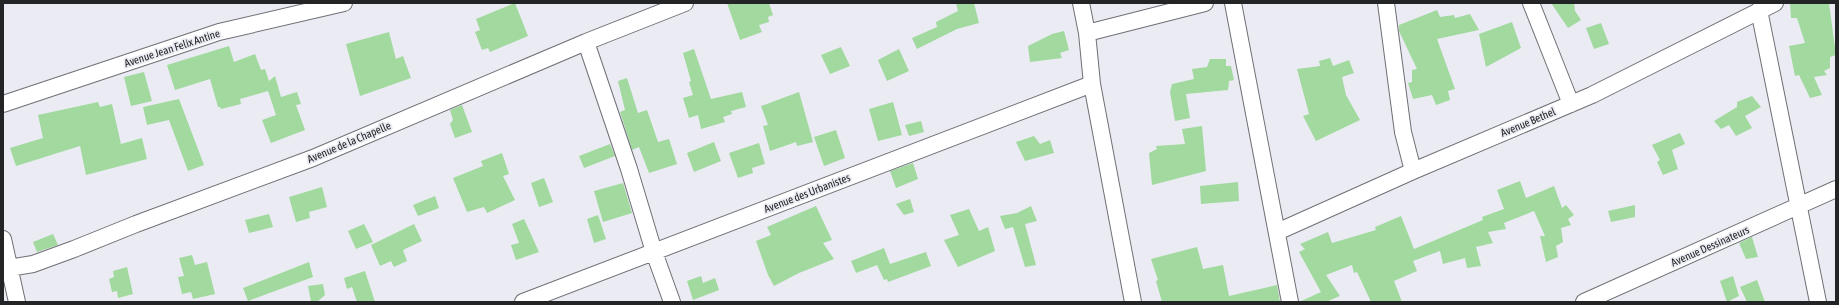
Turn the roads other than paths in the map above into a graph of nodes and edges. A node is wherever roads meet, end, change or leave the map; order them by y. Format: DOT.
graph roads {
  1 [pos="344,3"];
  2 [pos="685,3"];
  3 [pos="1081,3"];
  4 [pos="1205,3"];
  5 [pos="1233,3"];
  6 [pos="1386,3"];
  7 [pos="1531,3"];
  8 [pos="1775,3"];
  9 [pos="1760,10"];
  10 [pos="1087,33"];
  11 [pos="586,42"];
  12 [pos="1092,84"];
  13 [pos="3,104"];
  14 [pos="1571,104"];
  15 [pos="1413,171"];
  16 [pos="1836,189"];
  17 [pos="1799,206"];
  18 [pos="1277,232"];
  19 [pos="3,240"];
  20 [pos="654,252"];
  21 [pos="9,268"];
  22 [pos="17,302"];
  23 [pos="523,302"];
  24 [pos="672,302"];
  25 [pos="1131,302"];
  26 [pos="1290,302"];
  27 [pos="1584,302"];
  28 [pos="1818,302"];
  1 -- 13 [label="street, Avenue Jean Felix Antine"];
  2 -- 11 [label="street, Avenue de la Chapelle"];
  3 -- 10 [label="street"];
  4 -- 10 [label="street"];
  5 -- 18 [label="street"];
  6 -- 15 [label="street"];
  7 -- 14 [label="street"];
  8 -- 9 [label="street, Avenue Bethel"];
  9 -- 14 [label="street, Avenue Bethel"];
  9 -- 17 [label="street"];
  10 -- 12 [label="street"];
  11 -- 20 [label="street"];
  11 -- 21 [label="street, Avenue de la Chapelle"];
  12 -- 20 [label="street, Avenue des Urbanistes"];
  12 -- 25 [label="street"];
  14 -- 15 [label="street, Avenue Bethel"];
  15 -- 18 [label="street, Avenue Bethel"];
  16 -- 17 [label="street, Avenue Dessinateurs"];
  17 -- 27 [label="street, Avenue Dessinateurs"];
  17 -- 28 [label="street"];
  18 -- 26 [label="street"];
  19 -- 21 [label="street"];
  20 -- 23 [label="street, Avenue des Urbanistes"];
  20 -- 24 [label="street"];
  21 -- 22 [label="street"];
}
